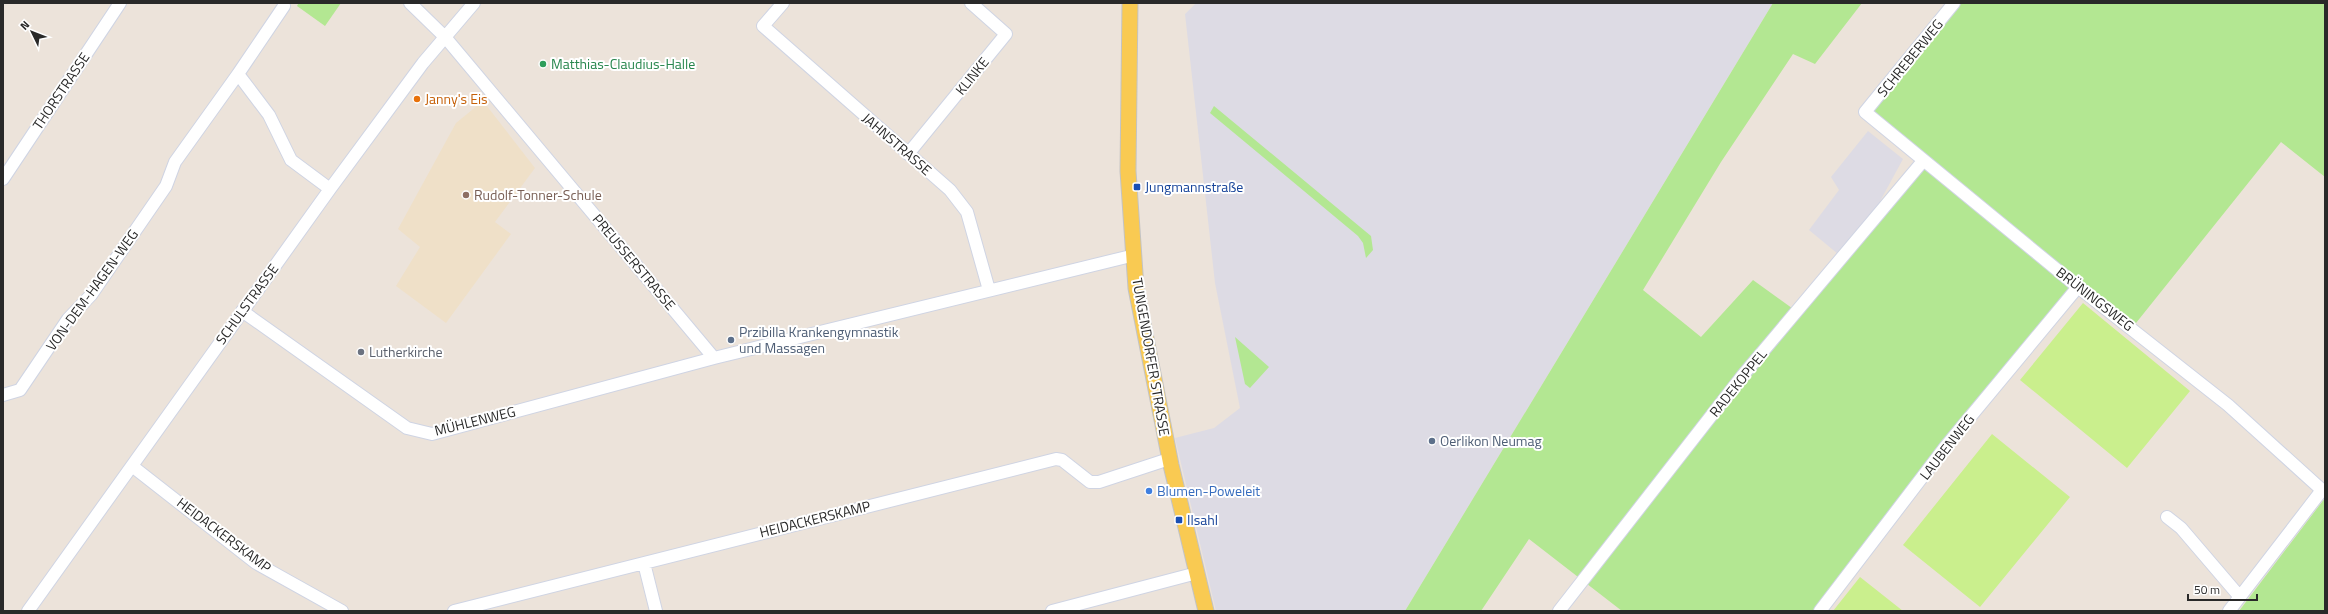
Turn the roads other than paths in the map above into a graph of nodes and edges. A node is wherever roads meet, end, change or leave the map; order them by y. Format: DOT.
graph roads {
  1 [pos="120,3"];
  2 [pos="410,3"];
  3 [pos="474,3"];
  4 [pos="783,3"];
  5 [pos="971,3"];
  6 [pos="1130,3"];
  7 [pos="1954,3"];
  8 [pos="284,6"];
  9 [pos="445,37"];
  10 [pos="238,74"];
  11 [pos="1865,112"];
  12 [pos="908,154"];
  13 [pos="1923,161"];
  14 [pos="3,179"];
  15 [pos="330,189"];
  16 [pos="1135,255"];
  17 [pos="2078,287"];
  18 [pos="989,290"];
  19 [pos="242,312"];
  20 [pos="714,358"];
  21 [pos="3,395"];
  22 [pos="1169,459"];
  23 [pos="132,466"];
  24 [pos="2324,490"];
  25 [pos="2167,517"];
  26 [pos="644,563"];
  27 [pos="1197,573"];
  28 [pos="2240,597"];
  29 [pos="28,611"];
  30 [pos="342,611"];
  31 [pos="454,611"];
  32 [pos="656,611"];
  33 [pos="1052,611"];
  34 [pos="1206,611"];
  35 [pos="1559,611"];
  36 [pos="1820,611"];
  37 [pos="2229,611"];
  1 -- 14 [label="street, THORSTRASSE"];
  2 -- 9 [label="street, PREUSSERSTRASSE"];
  3 -- 9 [label="street, SCHULSTRASSE"];
  4 -- 12 [label="street, JAHNSTRASSE"];
  5 -- 12 [label="street, KLINKE"];
  6 -- 16 [label="main road, TUNGENDORFER STRASSE"];
  7 -- 11 [label="street, SCHREBERWEG"];
  8 -- 10 [label="street, VON-DEM-HAGEN-WEG"];
  9 -- 15 [label="street, SCHULSTRASSE"];
  9 -- 20 [label="street, PREUSSERSTRASSE"];
  10 -- 15 [label="street"];
  10 -- 21 [label="street, VON-DEM-HAGEN-WEG"];
  11 -- 13 [label="street, BRÜNINGSWEG"];
  12 -- 18 [label="street, JAHNSTRASSE"];
  13 -- 17 [label="street, BRÜNINGSWEG"];
  13 -- 35 [label="street, RADEKOPPEL"];
  15 -- 19 [label="street, SCHULSTRASSE"];
  16 -- 18 [label="street"];
  16 -- 22 [label="main road, TUNGENDORFER STRASSE"];
  17 -- 24 [label="street, BRÜNINGSWEG"];
  17 -- 36 [label="street, LAUBENWEG"];
  18 -- 20 [label="street"];
  19 -- 20 [label="street, MÜHLENWEG"];
  19 -- 23 [label="street, SCHULSTRASSE"];
  22 -- 26 [label="street, HEIDACKERSKAMP"];
  22 -- 27 [label="main road, TUNGENDORFER STRASSE"];
  23 -- 29 [label="street, SCHULSTRASSE"];
  23 -- 30 [label="street, HEIDACKERSKAMP"];
  24 -- 28 [label="street"];
  25 -- 28 [label="street"];
  26 -- 31 [label="street, HEIDACKERSKAMP"];
  26 -- 32 [label="street"];
  27 -- 33 [label="street"];
  27 -- 34 [label="main road, TUNGENDORFER STRASSE"];
  28 -- 37 [label="street"];
}
